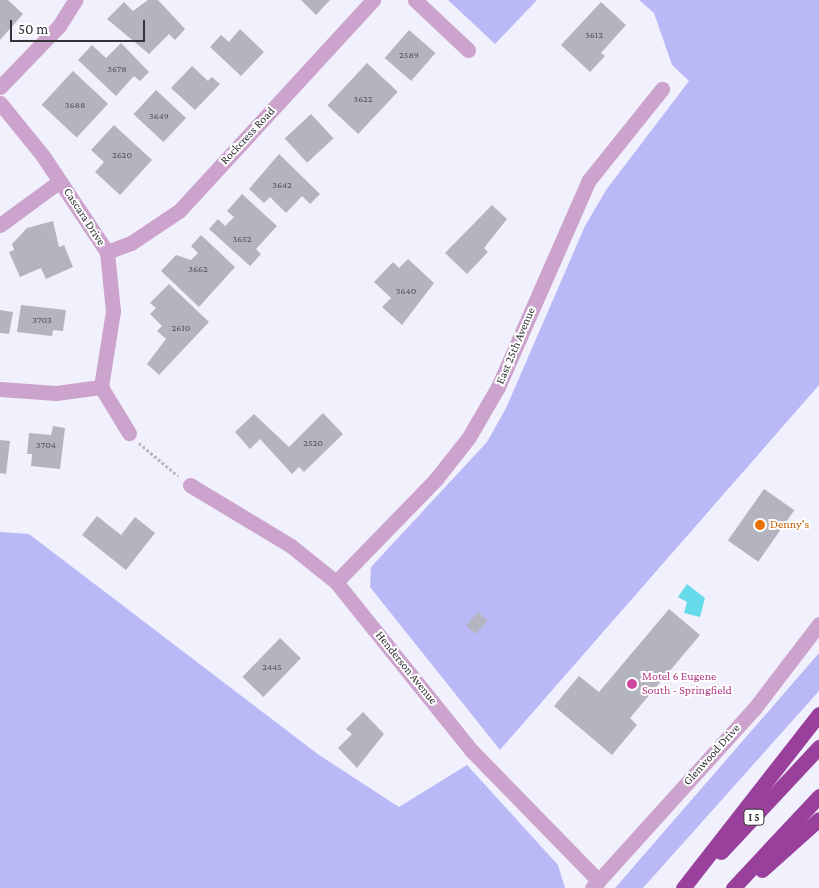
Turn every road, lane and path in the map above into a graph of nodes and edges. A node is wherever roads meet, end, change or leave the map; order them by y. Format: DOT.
graph roads {
  1 [pos="75,0"];
  2 [pos="373,0"];
  3 [pos="415,0"];
  4 [pos="468,50"];
  5 [pos="0,87"];
  6 [pos="662,89"];
  7 [pos="0,103"];
  8 [pos="60,181"];
  9 [pos="0,225"];
  10 [pos="107,252"];
  11 [pos="101,387"];
  12 [pos="0,389"];
  13 [pos="130,435"];
  14 [pos="190,485"];
  15 [pos="336,582"];
  16 [pos="819,624"];
  17 [pos="819,714"];
  18 [pos="819,747"];
  19 [pos="819,796"];
  20 [pos="819,819"];
  21 [pos="595,884"];
  22 [pos="683,888"];
  23 [pos="688,888"];
  24 [pos="733,888"];
  25 [pos="742,888"];
  1 -- 5 [label="street"];
  2 -- 10 [label="street, Rockcress Road"];
  3 -- 4 [label="street"];
  6 -- 15 [label="street, East 25th Avenue"];
  7 -- 8 [label="street, Cascara Drive"];
  8 -- 9 [label="street"];
  8 -- 10 [label="street, Cascara Drive"];
  10 -- 11 [label="street, Cascara Drive"];
  11 -- 12 [label="street"];
  11 -- 13 [label="street"];
  13 -- 14 [label="path"];
  14 -- 15 [label="street, Henderson Avenue"];
  15 -- 21 [label="street, Henderson Avenue"];
  16 -- 21 [label="street, Glenwood Drive"];
  17 -- 22 [label="highway"];
  18 -- 23 [label="highway, I 5"];
  19 -- 24 [label="highway"];
  20 -- 25 [label="highway"];
}
